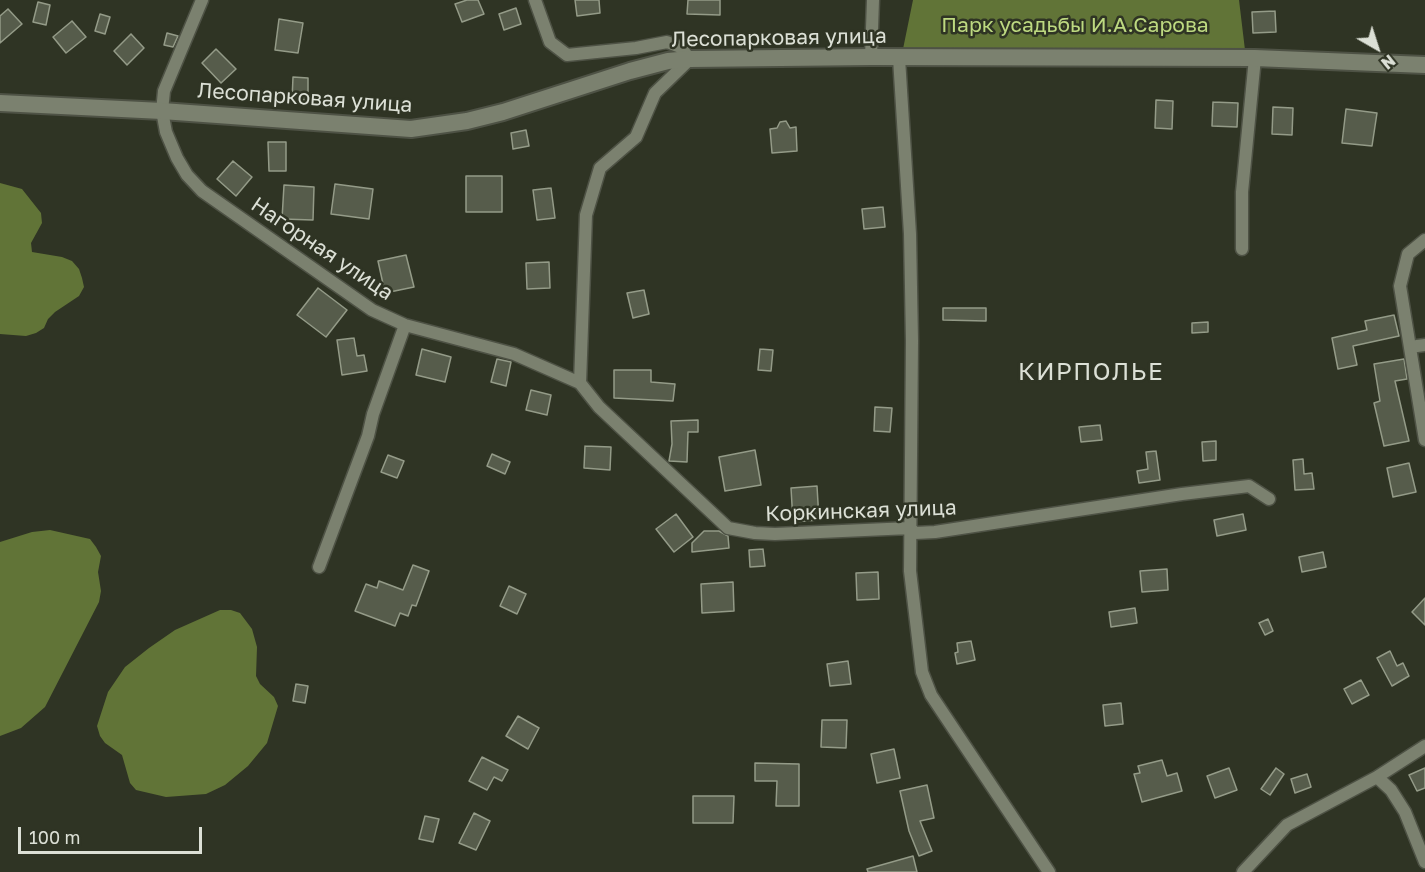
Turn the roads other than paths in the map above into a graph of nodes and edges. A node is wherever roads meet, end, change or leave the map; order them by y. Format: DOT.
graph roads {
  1 [pos="202,0"];
  2 [pos="535,0"];
  3 [pos="873,0"];
  4 [pos="871,57"];
  5 [pos="899,58"];
  6 [pos="1255,58"];
  7 [pos="690,59"];
  8 [pos="1425,65"];
  9 [pos="0,103"];
  10 [pos="162,111"];
  11 [pos="1425,240"];
  12 [pos="1242,249"];
  13 [pos="405,325"];
  14 [pos="1425,345"];
  15 [pos="1410,347"];
  16 [pos="580,382"];
  17 [pos="1425,440"];
  18 [pos="1269,500"];
  19 [pos="910,528"];
  20 [pos="319,567"];
  21 [pos="1425,746"];
  22 [pos="1377,777"];
  23 [pos="1425,862"];
  24 [pos="1049,872"];
  25 [pos="1243,872"];
  1 -- 10 [label="street"];
  2 -- 7 [label="street"];
  3 -- 4 [label="street"];
  4 -- 5 [label="street, Лесопарковая улица"];
  4 -- 7 [label="street, Лесопарковая улица"];
  5 -- 6 [label="street, Лесопарковая улица"];
  5 -- 19 [label="street"];
  6 -- 8 [label="street, Лесопарковая улица"];
  6 -- 12 [label="street"];
  7 -- 10 [label="street, Лесопарковая улица"];
  7 -- 16 [label="street"];
  9 -- 10 [label="street, Лесопарковая улица"];
  10 -- 13 [label="street, Нагорная улица"];
  11 -- 15 [label="street"];
  13 -- 16 [label="street, Нагорная улица"];
  13 -- 20 [label="street"];
  14 -- 15 [label="street"];
  15 -- 17 [label="street"];
  16 -- 19 [label="street, Коркинская улица"];
  18 -- 19 [label="street, Коркинская улица"];
  19 -- 24 [label="street"];
  21 -- 22 [label="street"];
  22 -- 23 [label="street"];
  22 -- 25 [label="street"];
}
